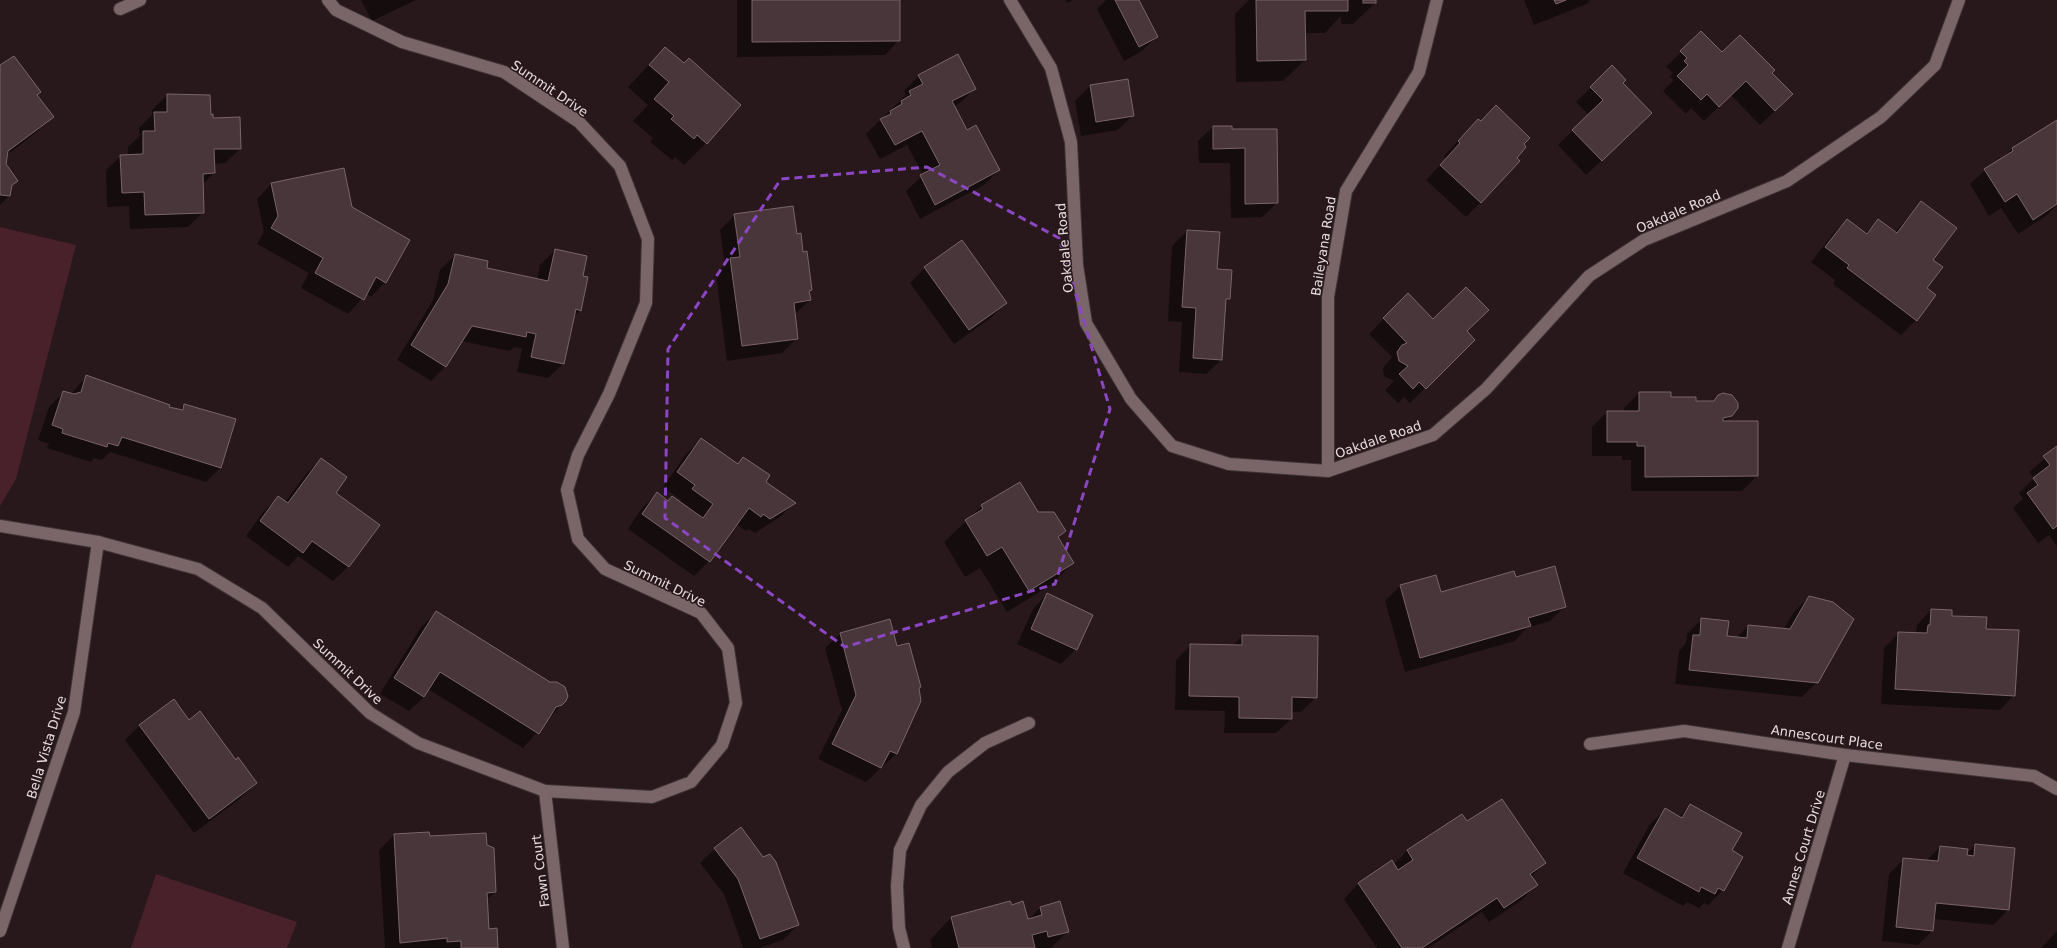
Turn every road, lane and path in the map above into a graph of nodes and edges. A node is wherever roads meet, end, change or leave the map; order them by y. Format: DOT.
graph roads {
  1 [pos="328,0"];
  2 [pos="1010,0"];
  3 [pos="1437,0"];
  4 [pos="1959,0"];
  5 [pos="134,1"];
  6 [pos="120,9"];
  7 [pos="1328,471"];
  8 [pos="0,526"];
  9 [pos="98,542"];
  10 [pos="1029,723"];
  11 [pos="1590,744"];
  12 [pos="1845,755"];
  13 [pos="2057,789"];
  14 [pos="545,791"];
  15 [pos="0,931"];
  16 [pos="563,948"];
  17 [pos="904,948"];
  18 [pos="1788,948"];
  1 -- 14 [label="street, Summit Drive"];
  2 -- 7 [label="street, Oakdale Road"];
  3 -- 7 [label="street, Baileyana Road"];
  4 -- 7 [label="street, Oakdale Road"];
  5 -- 6 [label="street"];
  8 -- 9 [label="street, Summit Drive"];
  9 -- 14 [label="street, Summit Drive"];
  9 -- 15 [label="street, Bella Vista Drive"];
  10 -- 17 [label="street"];
  11 -- 12 [label="street, Annescourt Place"];
  12 -- 13 [label="street, Annescourt Place"];
  12 -- 18 [label="street, Annes Court Drive"];
  14 -- 16 [label="street, Fawn Court"];
}
